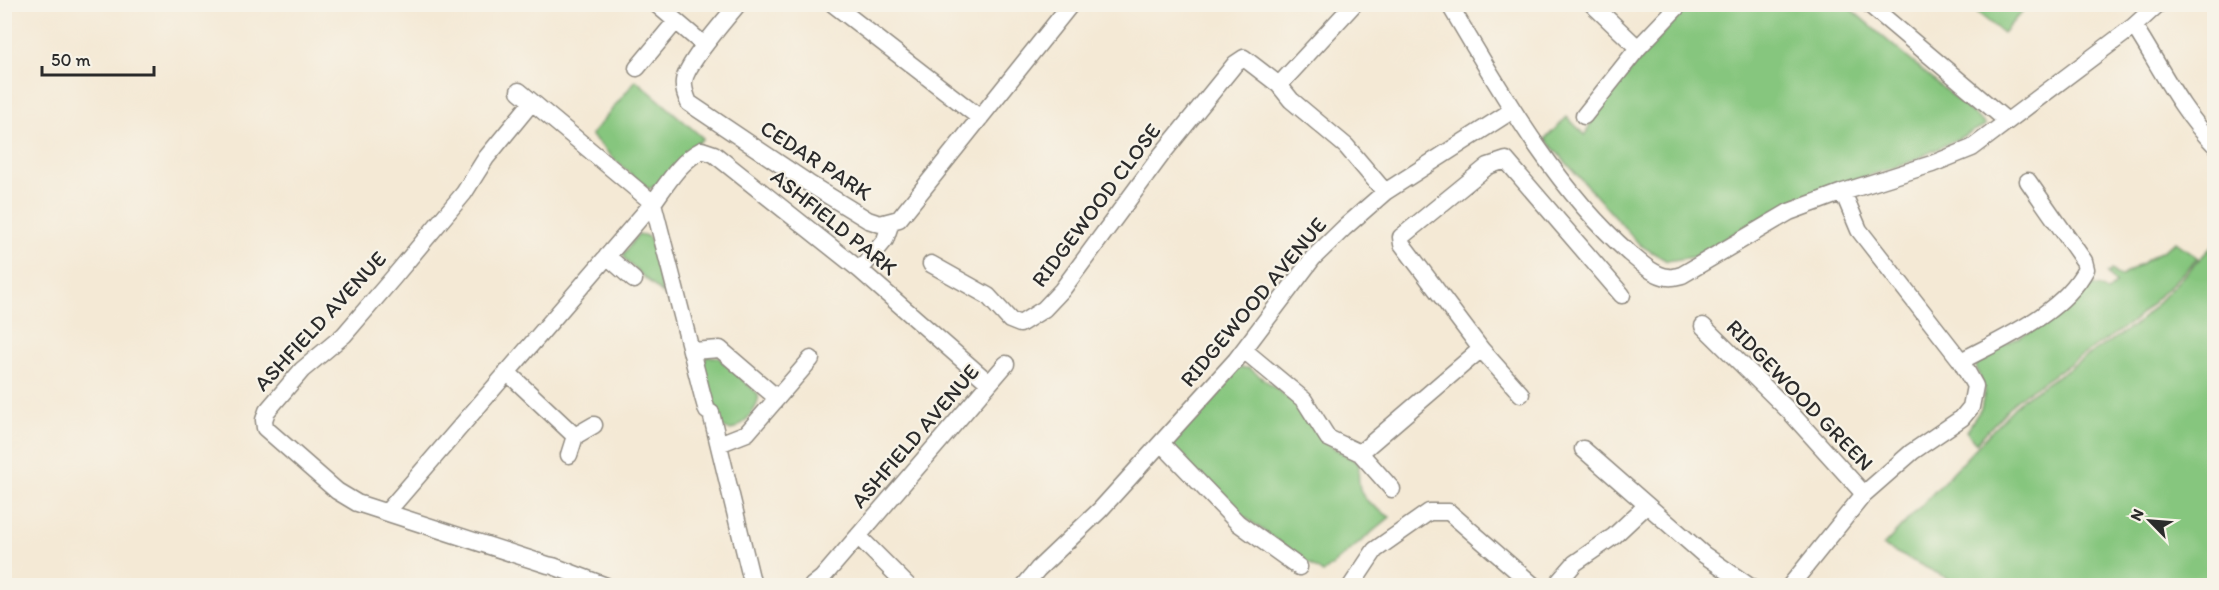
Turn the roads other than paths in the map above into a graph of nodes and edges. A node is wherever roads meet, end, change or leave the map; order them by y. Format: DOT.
graph roads {
  1 [pos="656,4"];
  2 [pos="738,4"];
  3 [pos="834,4"];
  4 [pos="1071,4"];
  5 [pos="1354,4"];
  6 [pos="1449,4"];
  7 [pos="1592,4"];
  8 [pos="1680,4"];
  9 [pos="2158,4"];
  10 [pos="1871,5"];
  11 [pos="676,21"];
  12 [pos="2134,26"];
  13 [pos="704,45"];
  14 [pos="1638,48"];
  15 [pos="637,68"];
  16 [pos="1278,85"];
  17 [pos="519,91"];
  18 [pos="532,102"];
  19 [pos="1513,110"];
  20 [pos="1584,116"];
  21 [pos="980,118"];
  22 [pos="2007,121"];
  23 [pos="2214,144"];
  24 [pos="2028,181"];
  25 [pos="1385,192"];
  26 [pos="1843,192"];
  27 [pos="653,203"];
  28 [pos="891,222"];
  29 [pos="607,256"];
  30 [pos="931,264"];
  31 [pos="860,270"];
  32 [pos="634,280"];
  33 [pos="1622,295"];
  34 [pos="1703,326"];
  35 [pos="1481,349"];
  36 [pos="692,351"];
  37 [pos="1245,351"];
  38 [pos="811,359"];
  39 [pos="1961,360"];
  40 [pos="1006,364"];
  41 [pos="507,372"];
  42 [pos="989,383"];
  43 [pos="1521,394"];
  44 [pos="777,398"];
  45 [pos="594,425"];
  46 [pos="575,436"];
  47 [pos="1161,443"];
  48 [pos="719,444"];
  49 [pos="1583,449"];
  50 [pos="1360,453"];
  51 [pos="569,455"];
  52 [pos="1392,489"];
  53 [pos="1864,494"];
  54 [pos="1647,505"];
  55 [pos="387,512"];
  56 [pos="858,536"];
  57 [pos="1299,567"];
  58 [pos="606,585"];
  59 [pos="753,585"];
  60 [pos="812,585"];
  61 [pos="908,585"];
  62 [pos="1024,585"];
  63 [pos="1351,585"];
  64 [pos="1534,585"];
  65 [pos="1555,585"];
  66 [pos="1749,585"];
  67 [pos="1790,585"];
  1 -- 11 [label="street"];
  2 -- 13 [label="street, CEDAR PARK"];
  3 -- 21 [label="street"];
  4 -- 21 [label="street, CEDAR PARK"];
  5 -- 16 [label="street"];
  6 -- 19 [label="street"];
  7 -- 14 [label="street"];
  8 -- 14 [label="street"];
  9 -- 12 [label="street"];
  10 -- 22 [label="street"];
  11 -- 13 [label="street"];
  11 -- 15 [label="street"];
  12 -- 22 [label="street"];
  12 -- 23 [label="street"];
  13 -- 28 [label="street, CEDAR PARK"];
  14 -- 20 [label="street"];
  16 -- 25 [label="street, RIDGEWOOD CLOSE"];
  16 -- 30 [label="street, RIDGEWOOD CLOSE"];
  17 -- 18 [label="street"];
  18 -- 27 [label="street"];
  18 -- 55 [label="street, ASHFIELD AVENUE"];
  19 -- 25 [label="street, RIDGEWOOD AVENUE"];
  19 -- 26 [label="street"];
  21 -- 28 [label="street, CEDAR PARK"];
  22 -- 26 [label="street"];
  24 -- 39 [label="street"];
  25 -- 37 [label="street, RIDGEWOOD AVENUE"];
  26 -- 39 [label="street, RIDGEWOOD GREEN"];
  27 -- 29 [label="street"];
  27 -- 31 [label="street, ASHFIELD PARK"];
  27 -- 36 [label="street"];
  28 -- 31 [label="street"];
  29 -- 32 [label="street"];
  29 -- 41 [label="street"];
  31 -- 42 [label="street, ASHFIELD PARK"];
  33 -- 35 [label="street"];
  34 -- 53 [label="street, RIDGEWOOD GREEN"];
  35 -- 43 [label="street"];
  35 -- 50 [label="street"];
  36 -- 44 [label="street"];
  36 -- 48 [label="street"];
  37 -- 47 [label="street, RIDGEWOOD AVENUE"];
  37 -- 50 [label="street"];
  38 -- 44 [label="street"];
  39 -- 53 [label="street, RIDGEWOOD GREEN"];
  40 -- 42 [label="street, ASHFIELD AVENUE"];
  41 -- 46 [label="street"];
  41 -- 55 [label="street"];
  42 -- 56 [label="street, ASHFIELD AVENUE"];
  44 -- 48 [label="street"];
  45 -- 46 [label="street"];
  46 -- 51 [label="street"];
  47 -- 57 [label="street"];
  47 -- 62 [label="street, RIDGEWOOD AVENUE"];
  48 -- 59 [label="street"];
  49 -- 54 [label="street"];
  50 -- 52 [label="street"];
  53 -- 67 [label="street, RIDGEWOOD GREEN"];
  54 -- 65 [label="street"];
  54 -- 66 [label="street"];
  55 -- 58 [label="street, ASHFIELD AVENUE"];
  56 -- 60 [label="street, ASHFIELD AVENUE"];
  56 -- 61 [label="street, ASHFIELD AVENUE"];
  63 -- 64 [label="street"];
}
